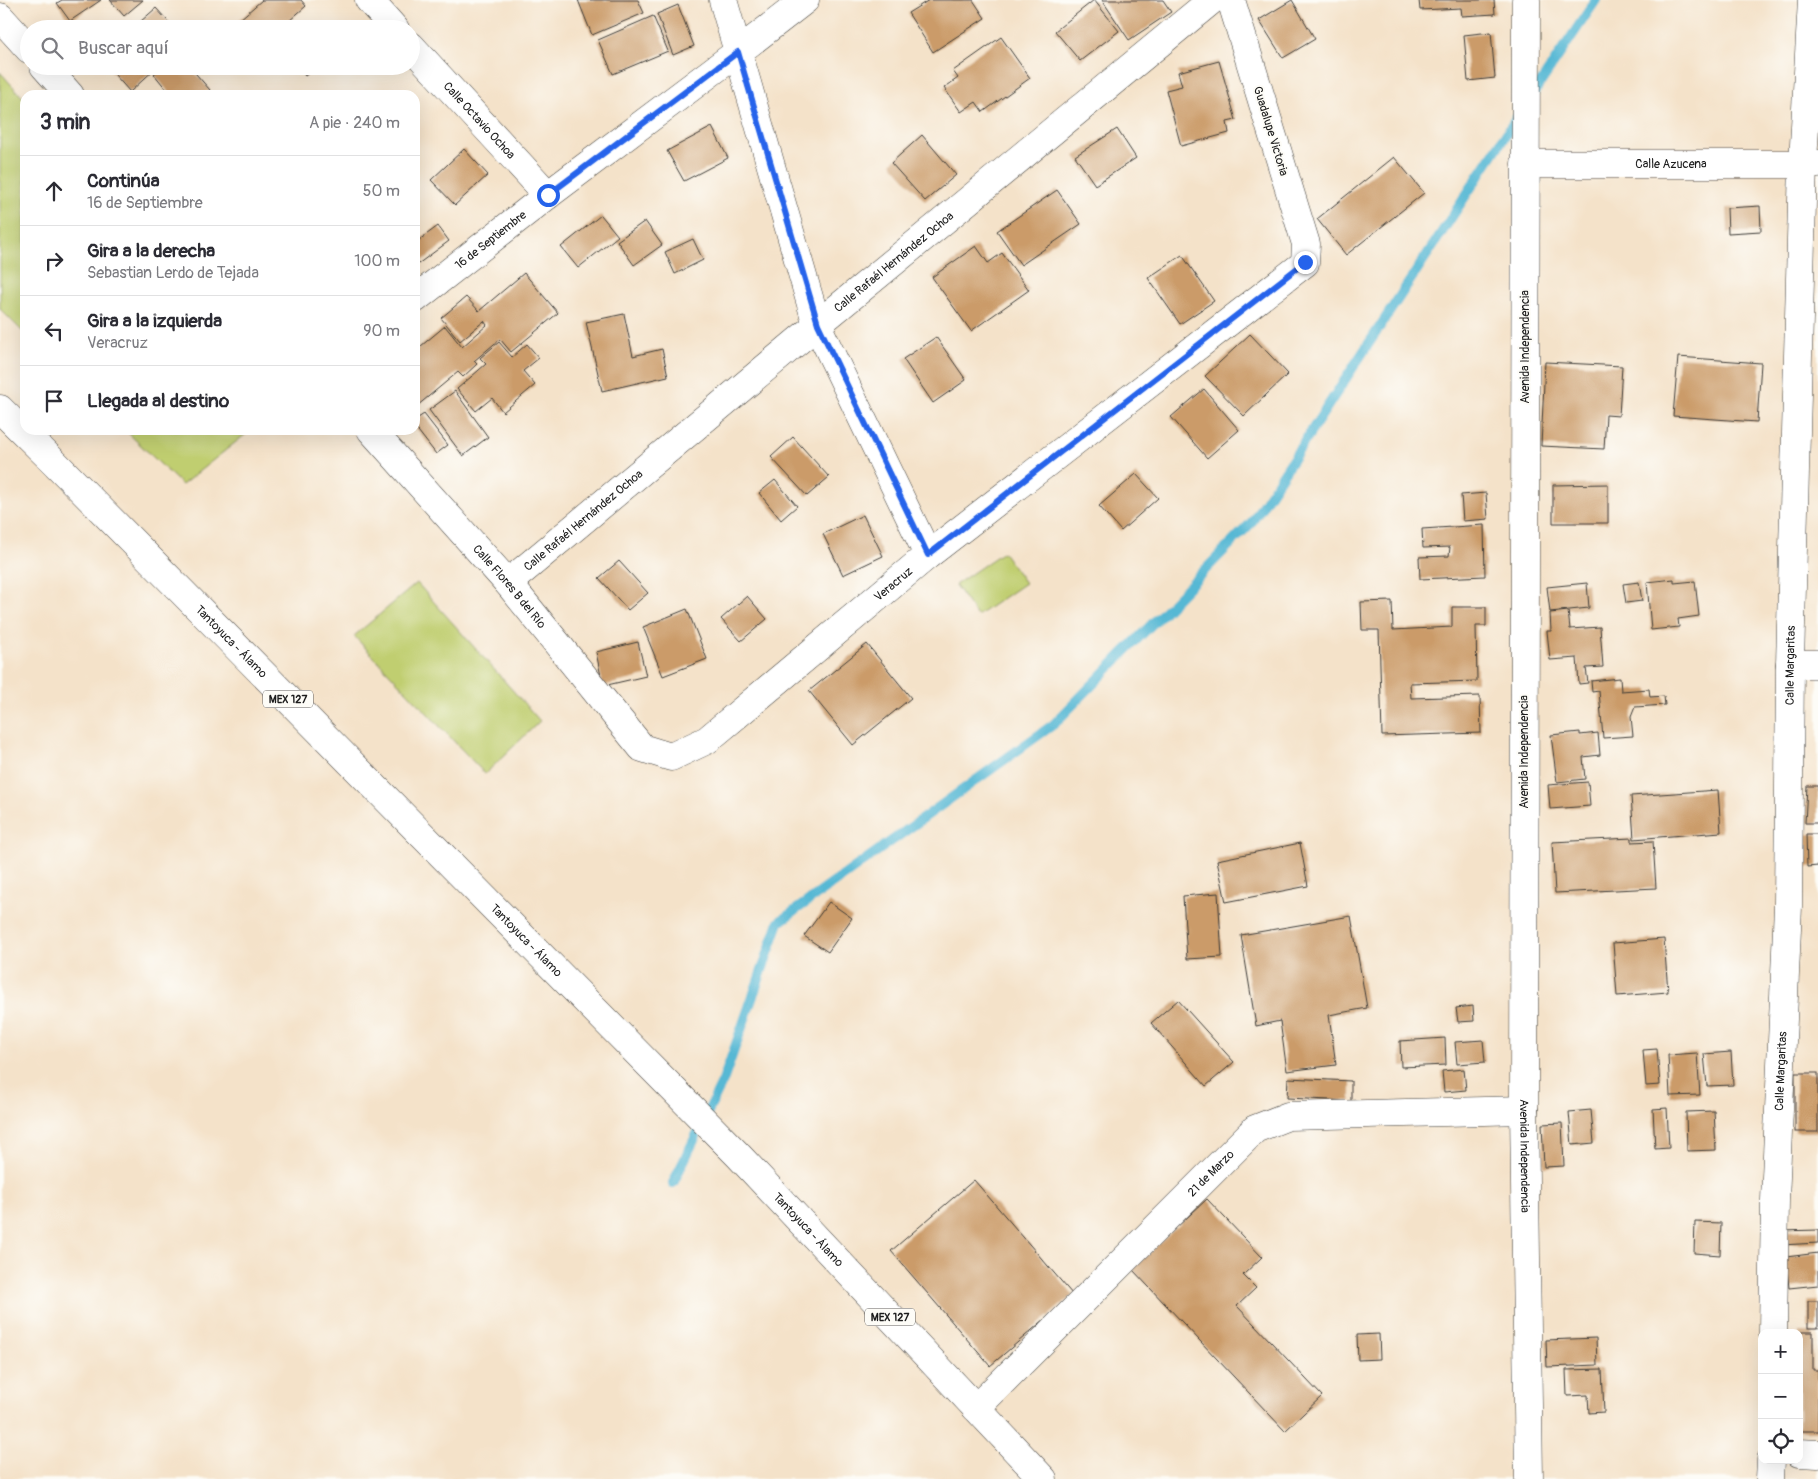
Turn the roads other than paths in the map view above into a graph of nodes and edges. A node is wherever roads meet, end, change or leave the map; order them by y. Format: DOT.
graph roads {
  1 [pos="369,0"];
  2 [pos="723,0"];
  3 [pos="805,0"];
  4 [pos="1212,0"];
  5 [pos="1231,0"];
  6 [pos="1812,0"];
  7 [pos="1526,12"];
  8 [pos="0,17"];
  9 [pos="387,20"];
  10 [pos="20,39"];
  11 [pos="738,52"];
  12 [pos="420,56"];
  13 [pos="52,75"];
  14 [pos="66,90"];
  15 [pos="1525,151"];
  16 [pos="1810,164"];
  17 [pos="548,195"];
  18 [pos="1305,262"];
  19 [pos="420,295"];
  20 [pos="818,324"];
  21 [pos="0,409"];
  22 [pos="20,429"];
  23 [pos="26,435"];
  24 [pos="375,435"];
  25 [pos="928,555"];
  26 [pos="508,583"];
  27 [pos="1790,664"];
  28 [pos="1818,664"];
  29 [pos="642,748"];
  30 [pos="1524,1110"];
  31 [pos="1772,1329"];
  32 [pos="976,1408"];
  33 [pos="1803,1453"];
  34 [pos="1818,1454"];
  35 [pos="1771,1464"];
  36 [pos="1043,1479"];
  37 [pos="1529,1479"];
  38 [pos="1770,1479"];
  1 -- 9 [label="street"];
  2 -- 11 [label="street"];
  3 -- 11 [label="street, 16 de Septiembre"];
  4 -- 20 [label="street, Calle Rafaél Hernández Ochoa"];
  5 -- 18 [label="street, Guadalupe Victoria"];
  6 -- 16 [label="street, Calle Margaritas"];
  7 -- 15 [label="street, Avenida Independencia"];
  8 -- 10 [label="street"];
  11 -- 17 [label="street, 16 de Septiembre"];
  11 -- 20 [label="street"];
  12 -- 17 [label="street, Calle Octavio Ochoa"];
  13 -- 14 [label="street"];
  15 -- 16 [label="street, Calle Azucena"];
  15 -- 30 [label="street, Avenida Independencia"];
  16 -- 27 [label="street, Calle Margaritas"];
  17 -- 19 [label="street, 16 de Septiembre"];
  18 -- 25 [label="street, Veracruz"];
  20 -- 25 [label="street"];
  20 -- 26 [label="street, Calle Rafaél Hernández Ochoa"];
  21 -- 22 [label="street, Tantoyuca - Álamo / MEX 127"];
  23 -- 32 [label="street, Tantoyuca - Álamo / MEX 127"];
  24 -- 26 [label="street, Calle Flores B del Río"];
  25 -- 29 [label="street, Veracruz"];
  26 -- 29 [label="street, Calle Flores B del Río"];
  27 -- 28 [label="street"];
  27 -- 31 [label="street, Calle Margaritas"];
  30 -- 32 [label="street, 21 de Marzo"];
  30 -- 37 [label="street, Avenida Independencia"];
  32 -- 36 [label="street, Tantoyuca - Álamo / MEX 127"];
  33 -- 34 [label="street"];
  35 -- 38 [label="street"];
}
